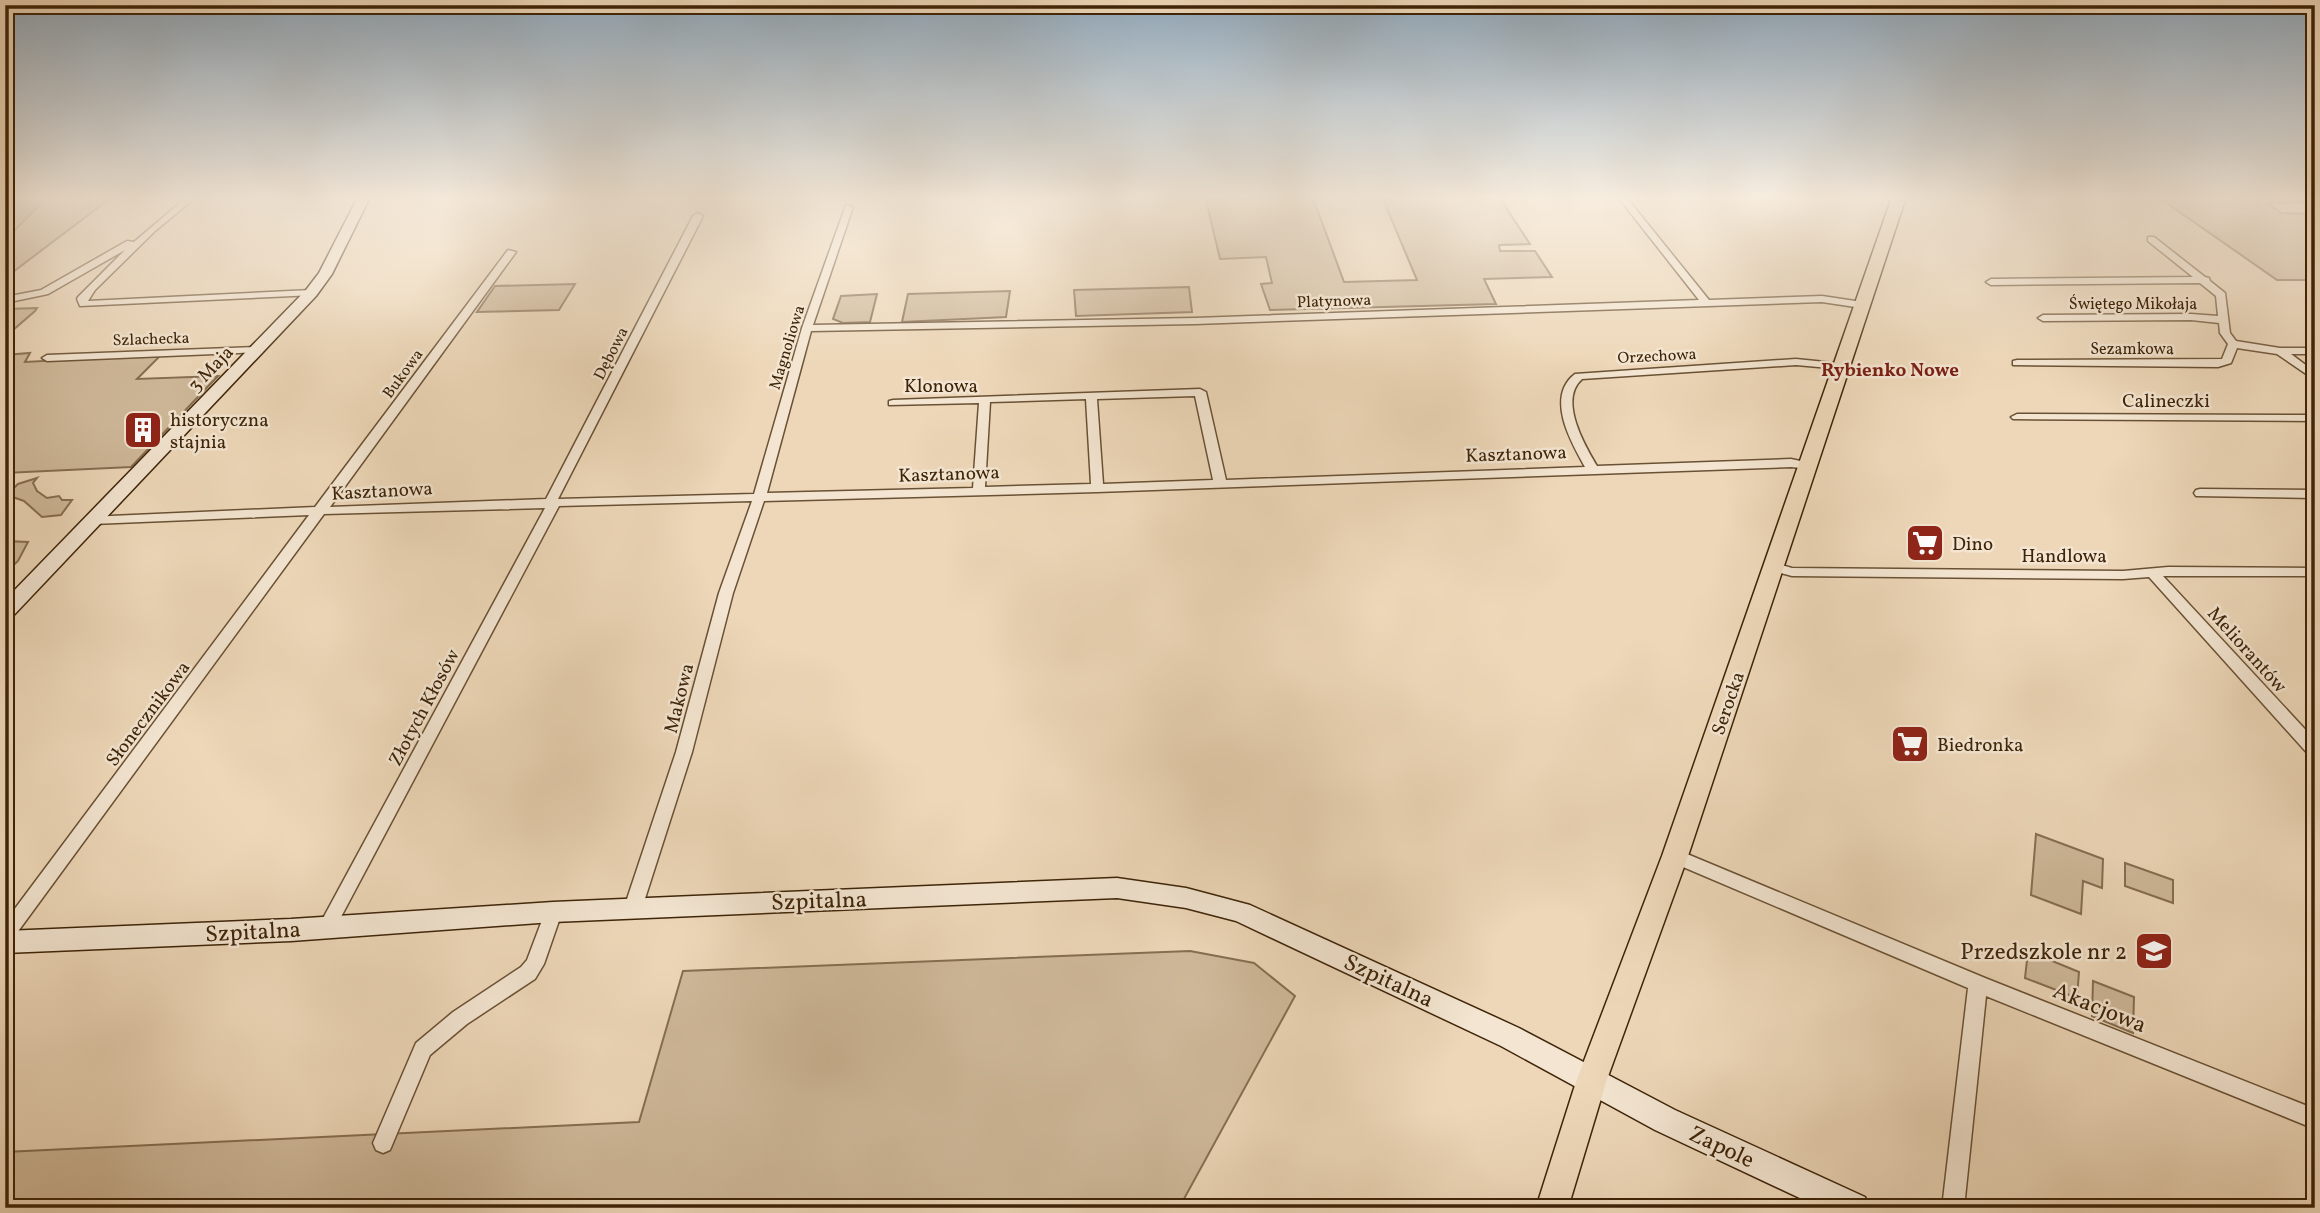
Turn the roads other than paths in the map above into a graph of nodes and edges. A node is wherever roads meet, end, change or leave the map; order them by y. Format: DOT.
graph roads {
  1 [pos="110,254"];
  2 [pos="127,254"];
  3 [pos="335,254"];
  4 [pos="510,254"];
  5 [pos="679,254"];
  6 [pos="833,254"];
  7 [pos="1667,254"];
  8 [pos="1880,254"];
  9 [pos="2170,254"];
  10 [pos="2206,281"];
  11 [pos="1991,282"];
  12 [pos="311,293"];
  13 [pos="5,300"];
  14 [pos="1706,303"];
  15 [pos="1862,305"];
  16 [pos="2043,318"];
  17 [pos="2223,320"];
  18 [pos="807,328"];
  19 [pos="2233,344"];
  20 [pos="257,349"];
  21 [pos="2280,351"];
  22 [pos="2315,351"];
  23 [pos="47,358"];
  24 [pos="2017,363"];
  25 [pos="1841,366"];
  26 [pos="2315,377"];
  27 [pos="1091,396"];
  28 [pos="985,399"];
  29 [pos="893,403"];
  30 [pos="2017,417"];
  31 [pos="2315,418"];
  32 [pos="1806,466"];
  33 [pos="1593,470"];
  34 [pos="1220,482"];
  35 [pos="1097,488"];
  36 [pos="979,491"];
  37 [pos="2200,492"];
  38 [pos="2315,494"];
  39 [pos="759,498"];
  40 [pos="551,505"];
  41 [pos="320,513"];
  42 [pos="93,520"];
  43 [pos="1771,566"];
  44 [pos="2152,572"];
  45 [pos="2315,572"];
  46 [pos="5,612"];
  47 [pos="2315,751"];
  48 [pos="1675,856"];
  49 [pos="633,908"];
  50 [pos="553,912"];
  51 [pos="327,927"];
  52 [pos="5,936"];
  53 [pos="5,943"];
  54 [pos="1978,985"];
  55 [pos="1591,1082"];
  56 [pos="2315,1118"];
  57 [pos="383,1143"];
  58 [pos="1552,1208"];
  59 [pos="1854,1208"];
  60 [pos="1953,1208"];
  1 -- 13 [label="street"];
  2 -- 12 [label="street"];
  3 -- 12 [label="street, 3 Maja"];
  4 -- 41 [label="street, Bukowa"];
  5 -- 40 [label="street, Dębowa"];
  6 -- 18 [label="street, Magnoliowa"];
  7 -- 14 [label="street"];
  8 -- 15 [label="main road, Serocka"];
  9 -- 10 [label="street"];
  10 -- 11 [label="street"];
  10 -- 17 [label="street"];
  12 -- 20 [label="street, 3 Maja"];
  14 -- 15 [label="street, Platynowa"];
  14 -- 18 [label="street, Platynowa"];
  15 -- 25 [label="main road, Serocka"];
  16 -- 17 [label="street, Świętego Mikołaja"];
  17 -- 19 [label="street"];
  18 -- 39 [label="street, Magnoliowa"];
  19 -- 21 [label="street"];
  19 -- 24 [label="street, Sezamkowa"];
  20 -- 23 [label="street, Szlachecka"];
  20 -- 42 [label="street, 3 Maja"];
  21 -- 22 [label="street"];
  21 -- 26 [label="street"];
  25 -- 32 [label="main road, Serocka"];
  25 -- 33 [label="street, Orzechowa"];
  27 -- 28 [label="street"];
  27 -- 34 [label="street"];
  27 -- 35 [label="street"];
  28 -- 29 [label="street, Klonowa"];
  28 -- 36 [label="street, Klonowa"];
  30 -- 31 [label="street, Calineczki"];
  32 -- 33 [label="street, Kasztanowa"];
  32 -- 43 [label="main road, Serocka"];
  33 -- 34 [label="street, Kasztanowa"];
  34 -- 35 [label="street, Kasztanowa"];
  35 -- 36 [label="street, Kasztanowa"];
  36 -- 39 [label="street, Kasztanowa"];
  37 -- 38 [label="street"];
  39 -- 40 [label="street, Kasztanowa"];
  39 -- 49 [label="street, Makowa"];
  40 -- 41 [label="street, Kasztanowa"];
  40 -- 51 [label="street, Złotych Kłosów"];
  41 -- 42 [label="street, Kasztanowa"];
  41 -- 52 [label="street, Słonecznikowa"];
  42 -- 46 [label="street, 3 Maja"];
  43 -- 44 [label="street, Handlowa"];
  43 -- 48 [label="main road, Serocka"];
  44 -- 45 [label="street, Handlowa"];
  44 -- 47 [label="street, Meliorantów"];
  48 -- 54 [label="street, Akacjowa"];
  48 -- 55 [label="main road, Serocka"];
  49 -- 50 [label="street, Szpitalna"];
  49 -- 55 [label="street, Szpitalna"];
  50 -- 51 [label="street, Szpitalna"];
  50 -- 57 [label="street"];
  51 -- 53 [label="street, Szpitalna"];
  54 -- 56 [label="street, Akacjowa"];
  54 -- 60 [label="street"];
  55 -- 58 [label="main road, Serocka"];
  55 -- 59 [label="street, Zapole"];
}
